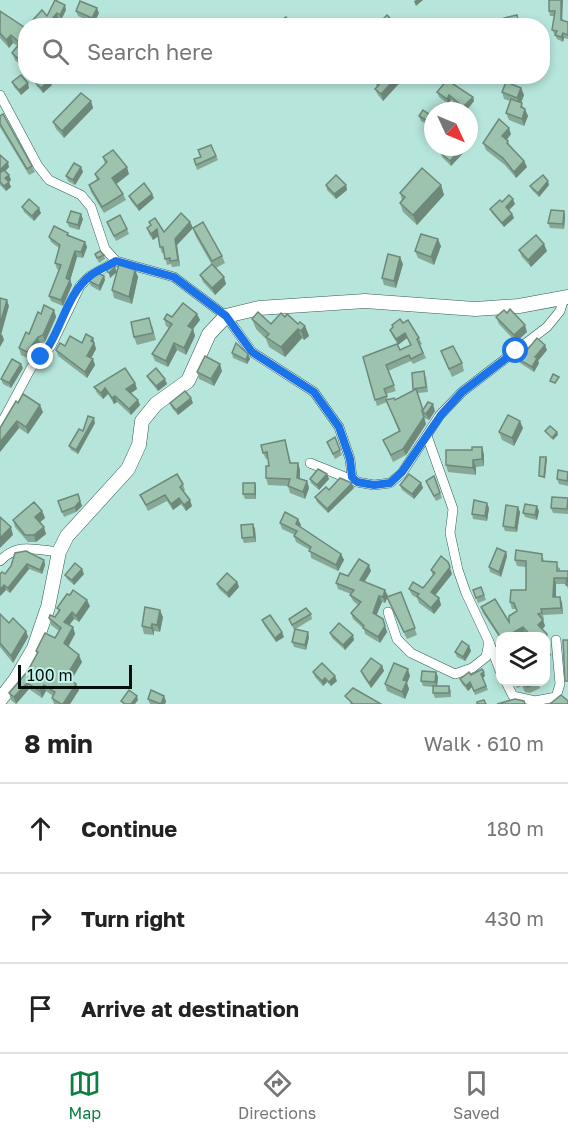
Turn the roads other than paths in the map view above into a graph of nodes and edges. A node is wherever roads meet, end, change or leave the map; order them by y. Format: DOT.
graph roads {
  1 [pos="0,95"];
  2 [pos="116,261"];
  3 [pos="566,297"];
  4 [pos="226,316"];
  5 [pos="0,426"];
  6 [pos="427,436"];
  7 [pos="310,463"];
  8 [pos="357,482"];
  9 [pos="59,552"];
  10 [pos="0,561"];
  11 [pos="388,612"];
  12 [pos="556,640"];
  13 [pos="489,642"];
  14 [pos="496,659"];
  15 [pos="508,686"];
  16 [pos="0,700"];
  1 -- 2 [label="street"];
  2 -- 4 [label="street"];
  2 -- 5 [label="street"];
  3 -- 4 [label="main road"];
  3 -- 6 [label="street"];
  4 -- 8 [label="street"];
  4 -- 9 [label="main road"];
  6 -- 8 [label="street"];
  6 -- 13 [label="street"];
  7 -- 8 [label="street"];
  9 -- 10 [label="street"];
  9 -- 16 [label="main road"];
  11 -- 13 [label="street"];
  12 -- 15 [label="street"];
  13 -- 14 [label="street"];
}
